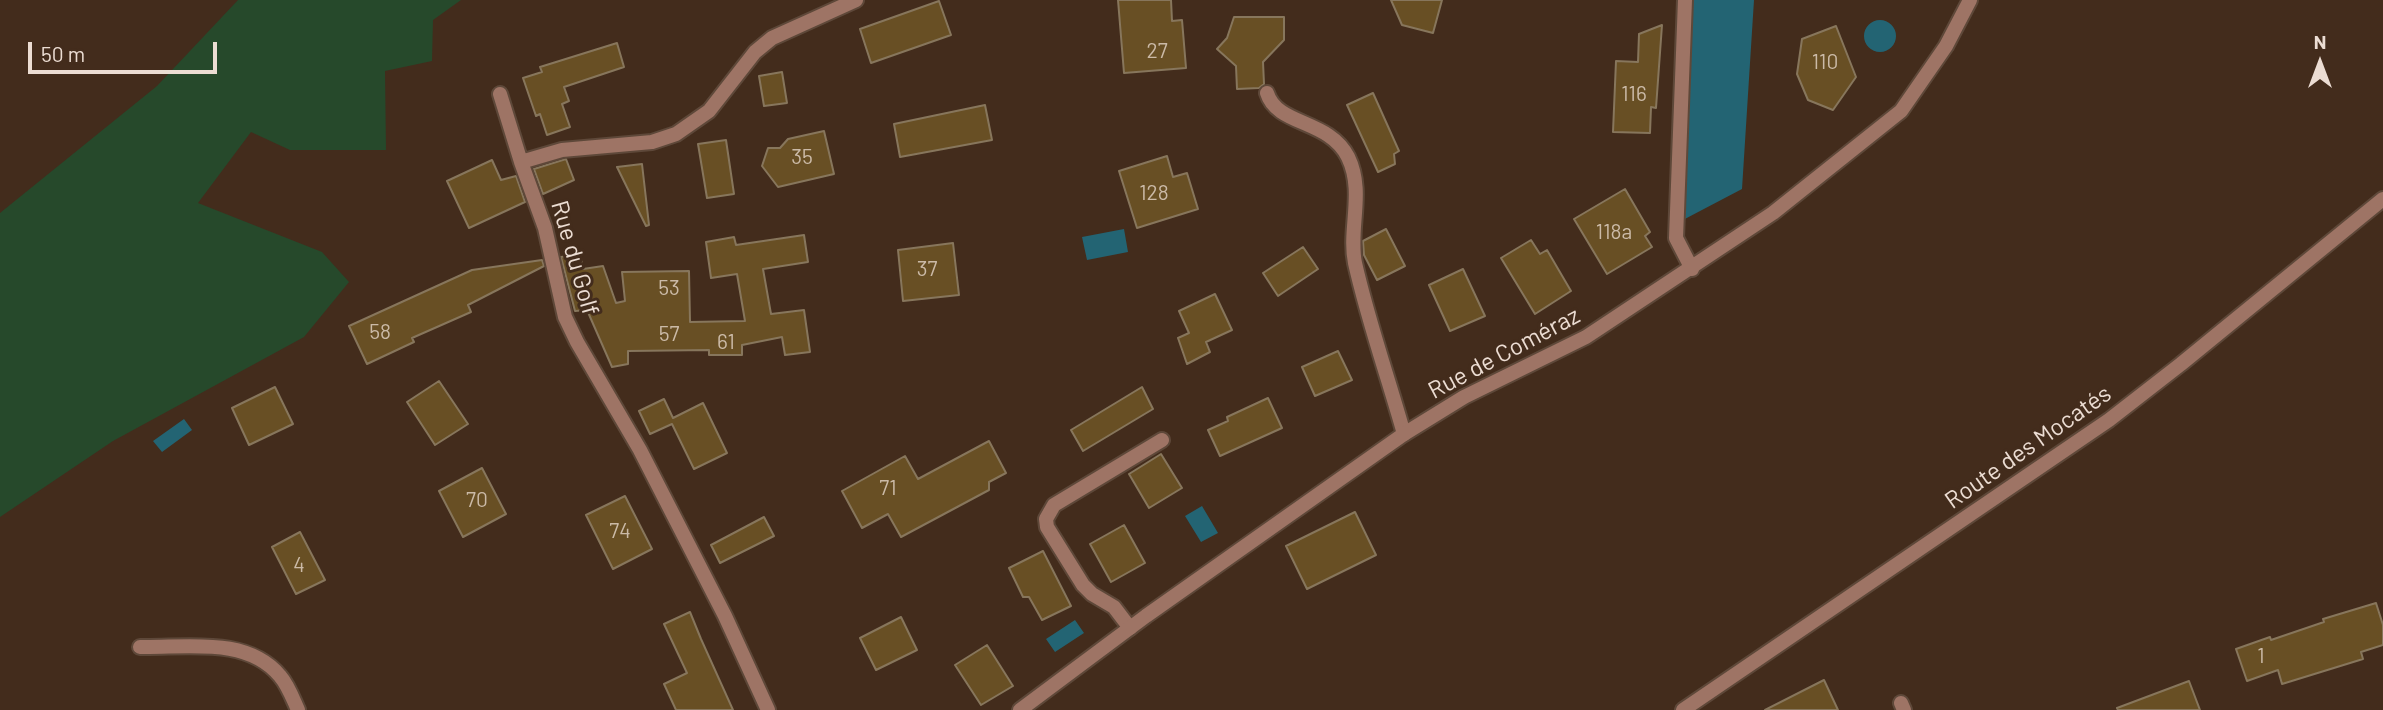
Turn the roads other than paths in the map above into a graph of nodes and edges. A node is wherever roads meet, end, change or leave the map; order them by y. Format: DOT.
graph roads {
  1 [pos="856,0"];
  2 [pos="1685,0"];
  3 [pos="1970,0"];
  4 [pos="1267,93"];
  5 [pos="500,94"];
  6 [pos="521,162"];
  7 [pos="2383,199"];
  8 [pos="1692,269"];
  9 [pos="1404,434"];
  10 [pos="1162,440"];
  11 [pos="1130,628"];
  12 [pos="140,647"];
  13 [pos="298,710"];
  14 [pos="768,710"];
  15 [pos="1020,710"];
  16 [pos="1683,710"];
  1 -- 6 [label="street"];
  2 -- 8 [label="street"];
  3 -- 8 [label="street, Rue de Coméraz"];
  4 -- 9 [label="street"];
  5 -- 6 [label="street, Rue du Golf"];
  6 -- 14 [label="street, Rue du Golf"];
  7 -- 16 [label="street, Route des Mocatés"];
  8 -- 9 [label="street, Rue de Coméraz"];
  9 -- 11 [label="street, Rue de Coméraz"];
  10 -- 11 [label="street"];
  11 -- 15 [label="street, Rue de Coméraz"];
  12 -- 13 [label="street"];
}
